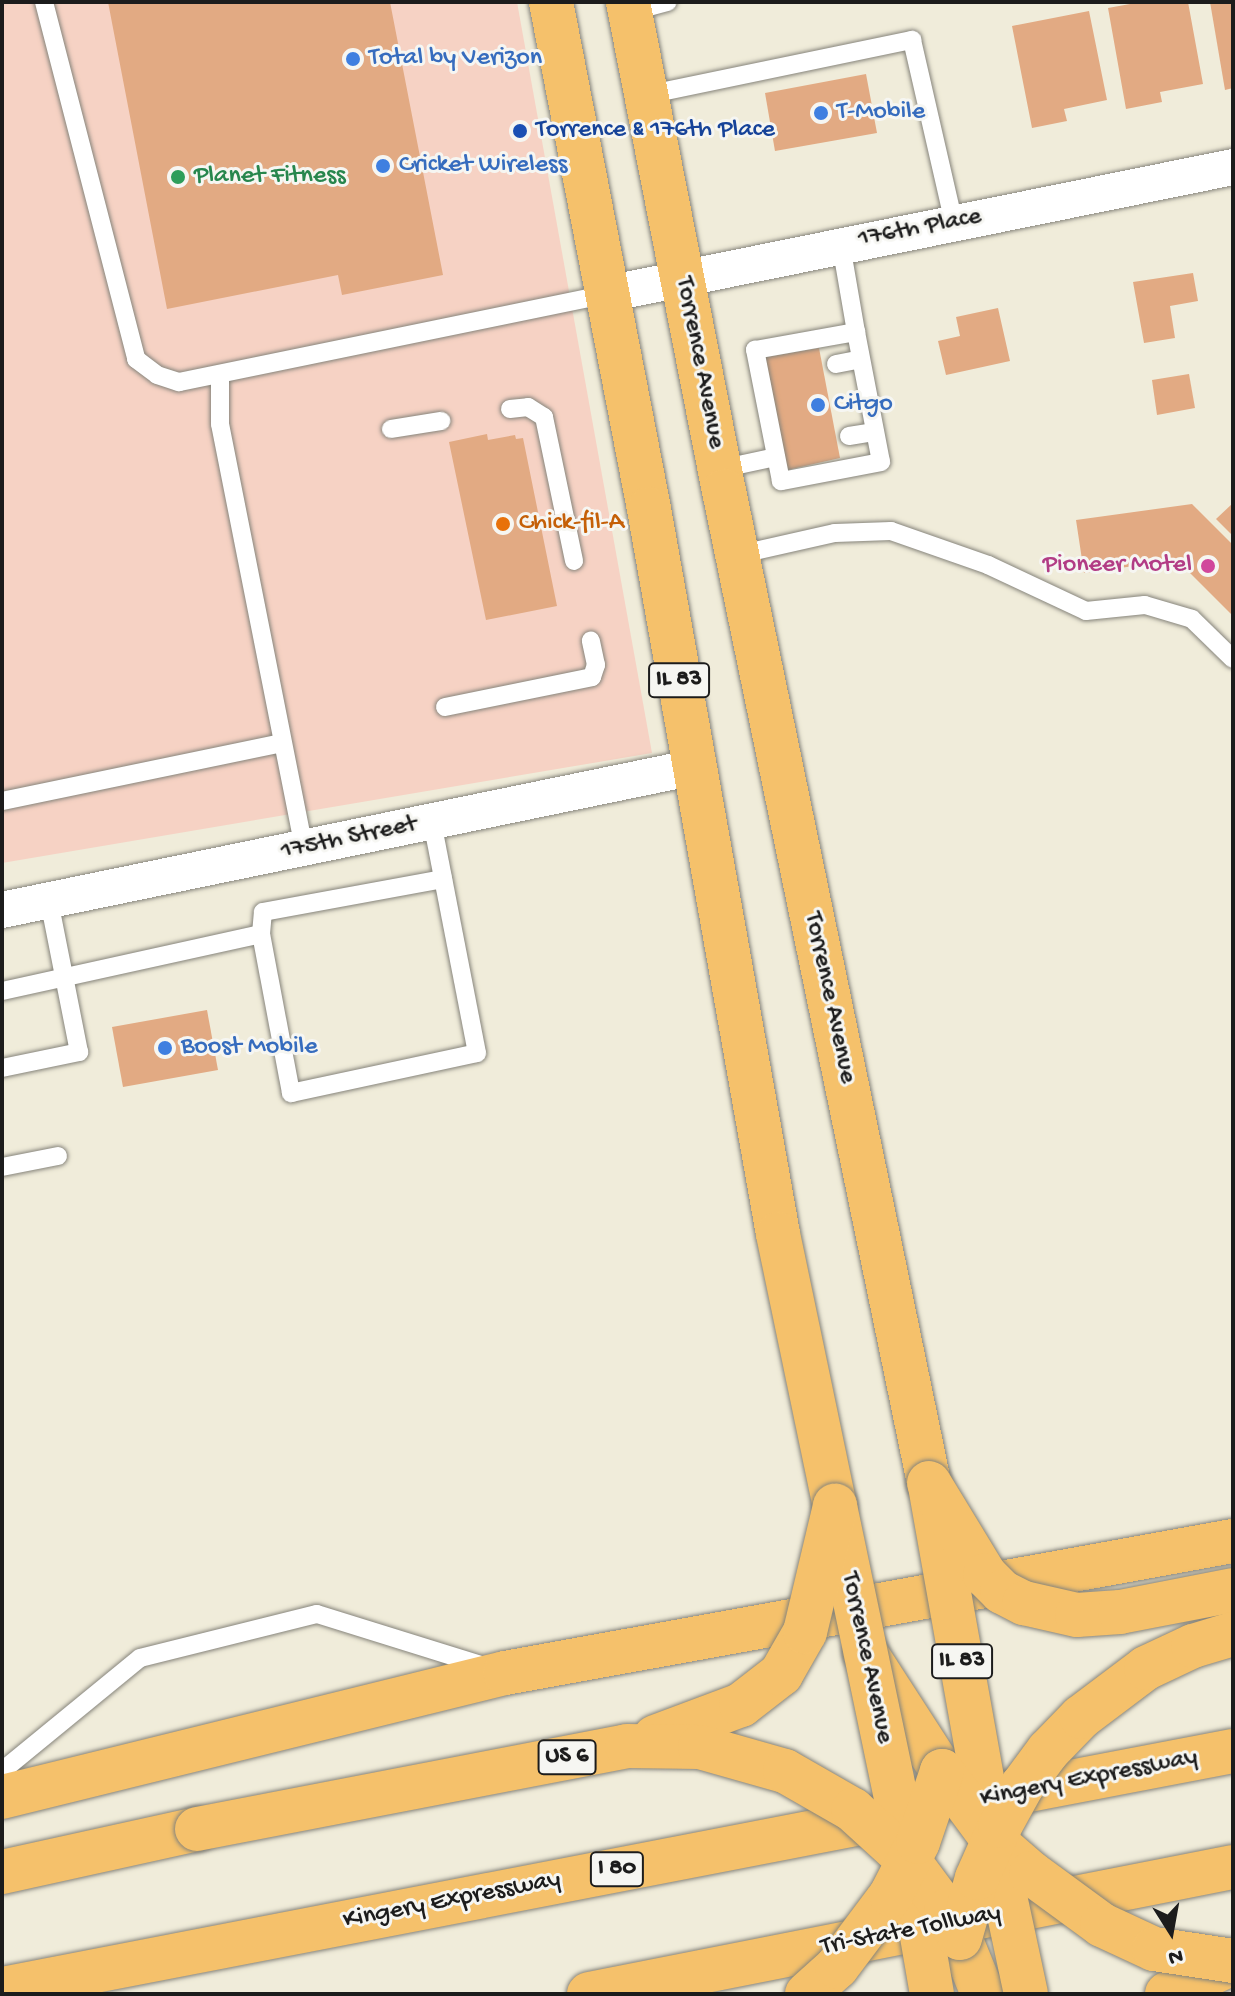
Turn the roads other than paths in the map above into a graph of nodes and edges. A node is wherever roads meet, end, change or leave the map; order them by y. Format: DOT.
graph roads {
  1 [pos="44,2"];
  2 [pos="551,2"];
  3 [pos="642,5"];
  4 [pos="646,95"];
  5 [pos="1233,167"];
  6 [pos="954,223"];
  7 [pos="841,245"];
  8 [pos="682,277"];
  9 [pos="607,294"];
  10 [pos="856,332"];
  11 [pos="861,359"];
  12 [pos="836,364"];
  13 [pos="220,374"];
  14 [pos="510,409"];
  15 [pos="441,421"];
  16 [pos="391,429"];
  17 [pos="875,432"];
  18 [pos="849,436"];
  19 [pos="779,451"];
  20 [pos="720,469"];
  21 [pos="737,555"];
  22 [pos="574,561"];
  23 [pos="591,641"];
  24 [pos="1233,659"];
  25 [pos="445,707"];
  26 [pos="281,743"];
  27 [pos="695,767"];
  28 [pos="2,801"];
  29 [pos="432,822"];
  30 [pos="304,848"];
  31 [pos="443,879"];
  32 [pos="49,900"];
  33 [pos="2,910"];
  34 [pos="261,934"];
  35 [pos="62,978"];
  36 [pos="2,991"];
  37 [pos="2,1068"];
  38 [pos="58,1156"];
  39 [pos="2,1167"];
  40 [pos="929,1483"];
  41 [pos="835,1506"];
  42 [pos="1233,1541"];
  43 [pos="1233,1590"];
  44 [pos="957,1632"];
  45 [pos="1233,1634"];
  46 [pos="864,1649"];
  47 [pos="505,1673"];
  48 [pos="627,1746"];
  49 [pos="1233,1751"];
  50 [pos="2,1771"];
  51 [pos="942,1771"];
  52 [pos="2,1797"];
  53 [pos="993,1840"];
  54 [pos="909,1861"];
  55 [pos="1233,1867"];
  56 [pos="2,1872"];
  57 [pos="960,1938"];
  58 [pos="1233,1962"];
  59 [pos="2,1989"];
  60 [pos="589,1994"];
  61 [pos="807,1994"];
  62 [pos="932,1994"];
  63 [pos="952,1994"];
  64 [pos="983,1994"];
  65 [pos="1026,1994"];
  66 [pos="1167,1994"];
  1 -- 13 [label="lane"];
  2 -- 9 [label="main road, Torrence Avenue / IL 83"];
  3 -- 4 [label="main road, Torrence Avenue / IL 83"];
  4 -- 6 [label="lane"];
  4 -- 8 [label="main road, Torrence Avenue / IL 83"];
  5 -- 6 [label="street, 176th Place"];
  6 -- 7 [label="street, 176th Place"];
  7 -- 8 [label="street, 176th Place"];
  7 -- 10 [label="lane"];
  8 -- 9 [label="street, 176th Place"];
  8 -- 20 [label="main road, Torrence Avenue / IL 83"];
  9 -- 13 [label="lane"];
  9 -- 27 [label="main road, Torrence Avenue / IL 83"];
  10 -- 11 [label="lane"];
  10 -- 19 [label="lane"];
  11 -- 12 [label="lane"];
  11 -- 17 [label="lane"];
  13 -- 26 [label="lane"];
  14 -- 22 [label="lane"];
  15 -- 16 [label="lane"];
  17 -- 18 [label="lane"];
  17 -- 19 [label="lane"];
  19 -- 20 [label="lane"];
  20 -- 21 [label="main road, Torrence Avenue / IL 83"];
  21 -- 24 [label="lane"];
  21 -- 40 [label="main road, Torrence Avenue / IL 83"];
  23 -- 25 [label="lane"];
  26 -- 28 [label="lane"];
  26 -- 30 [label="lane"];
  27 -- 29 [label="street, 175th Street"];
  27 -- 41 [label="main road, Torrence Avenue / IL 83"];
  29 -- 30 [label="street, 175th Street"];
  29 -- 31 [label="lane"];
  30 -- 32 [label="street, 175th Street"];
  31 -- 34 [label="lane"];
  31 -- 34 [label="lane"];
  32 -- 33 [label="street, 175th Street"];
  32 -- 35 [label="lane"];
  34 -- 35 [label="lane"];
  35 -- 36 [label="lane"];
  35 -- 37 [label="lane"];
  38 -- 39 [label="lane"];
  40 -- 43 [label="main road, bridge"];
  40 -- 44 [label="main road, Torrence Avenue / IL 83, bridge"];
  41 -- 46 [label="main road, Torrence Avenue / IL 83, bridge"];
  41 -- 48 [label="main road, bridge"];
  42 -- 47 [label="main road"];
  44 -- 51 [label="main road, bridge"];
  44 -- 53 [label="main road, Torrence Avenue / IL 83, bridge"];
  45 -- 53 [label="main road, bridge"];
  46 -- 51 [label="main road, bridge"];
  46 -- 54 [label="main road, Torrence Avenue / IL 83, bridge"];
  47 -- 50 [label="lane"];
  47 -- 52 [label="main road"];
  48 -- 54 [label="main road, US 6, bridge"];
  48 -- 56 [label="main road, US 6, bridge"];
  49 -- 59 [label="main road, Kingery Expressway / I 80"];
  51 -- 53 [label="main road, bridge"];
  51 -- 54 [label="main road, bridge"];
  53 -- 57 [label="main road, bridge"];
  53 -- 58 [label="main road, bridge"];
  53 -- 65 [label="main road, Torrence Avenue / IL 83, bridge"];
  54 -- 57 [label="main road, US 6, bridge"];
  54 -- 61 [label="main road, bridge"];
  54 -- 62 [label="main road, Torrence Avenue / IL 83, bridge"];
  55 -- 60 [label="main road, Tri-State Tollway"];
  57 -- 63 [label="main road"];
  57 -- 64 [label="main road, US 6"];
  58 -- 66 [label="main road"];
}
